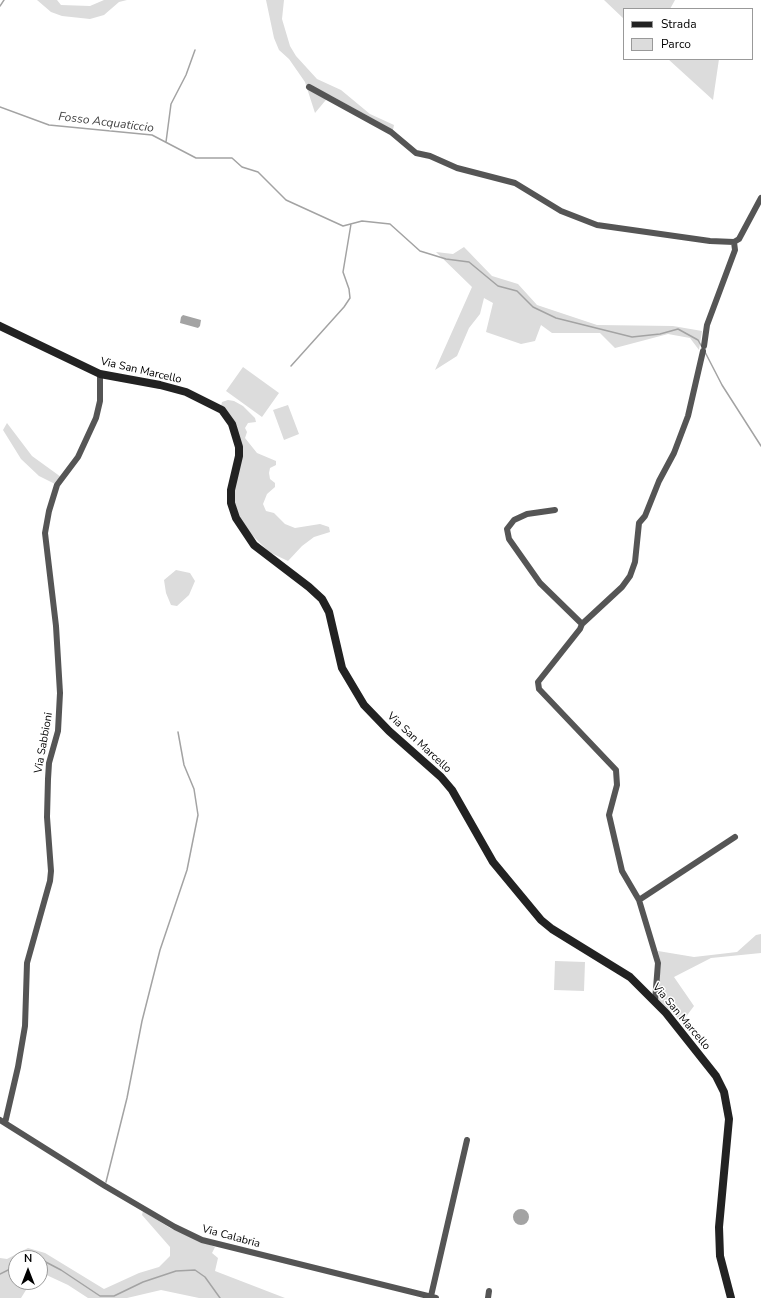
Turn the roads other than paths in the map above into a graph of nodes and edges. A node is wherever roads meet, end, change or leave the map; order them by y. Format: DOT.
graph roads {
  1 [pos="310,87"];
  2 [pos="761,198"];
  3 [pos="734,242"];
  4 [pos="0,326"];
  5 [pos="100,374"];
  6 [pos="555,510"];
  7 [pos="582,624"];
  8 [pos="735,837"];
  9 [pos="639,900"];
  10 [pos="655,1001"];
  11 [pos="2,1121"];
  12 [pos="467,1140"];
  13 [pos="489,1291"];
  14 [pos="434,1297"];
  15 [pos="488,1298"];
  16 [pos="731,1298"];
  1 -- 3 [label="street"];
  2 -- 3 [label="street"];
  3 -- 7 [label="street"];
  4 -- 5 [label="main road, Via San Marcello"];
  5 -- 10 [label="main road, Via San Marcello"];
  5 -- 11 [label="street, Via Sabbioni"];
  6 -- 7 [label="street"];
  7 -- 9 [label="street"];
  8 -- 9 [label="street"];
  9 -- 10 [label="street"];
  10 -- 16 [label="main road, Via San Marcello"];
  11 -- 14 [label="street, Via Calabria"];
  12 -- 14 [label="street"];
  13 -- 15 [label="street"];
}
